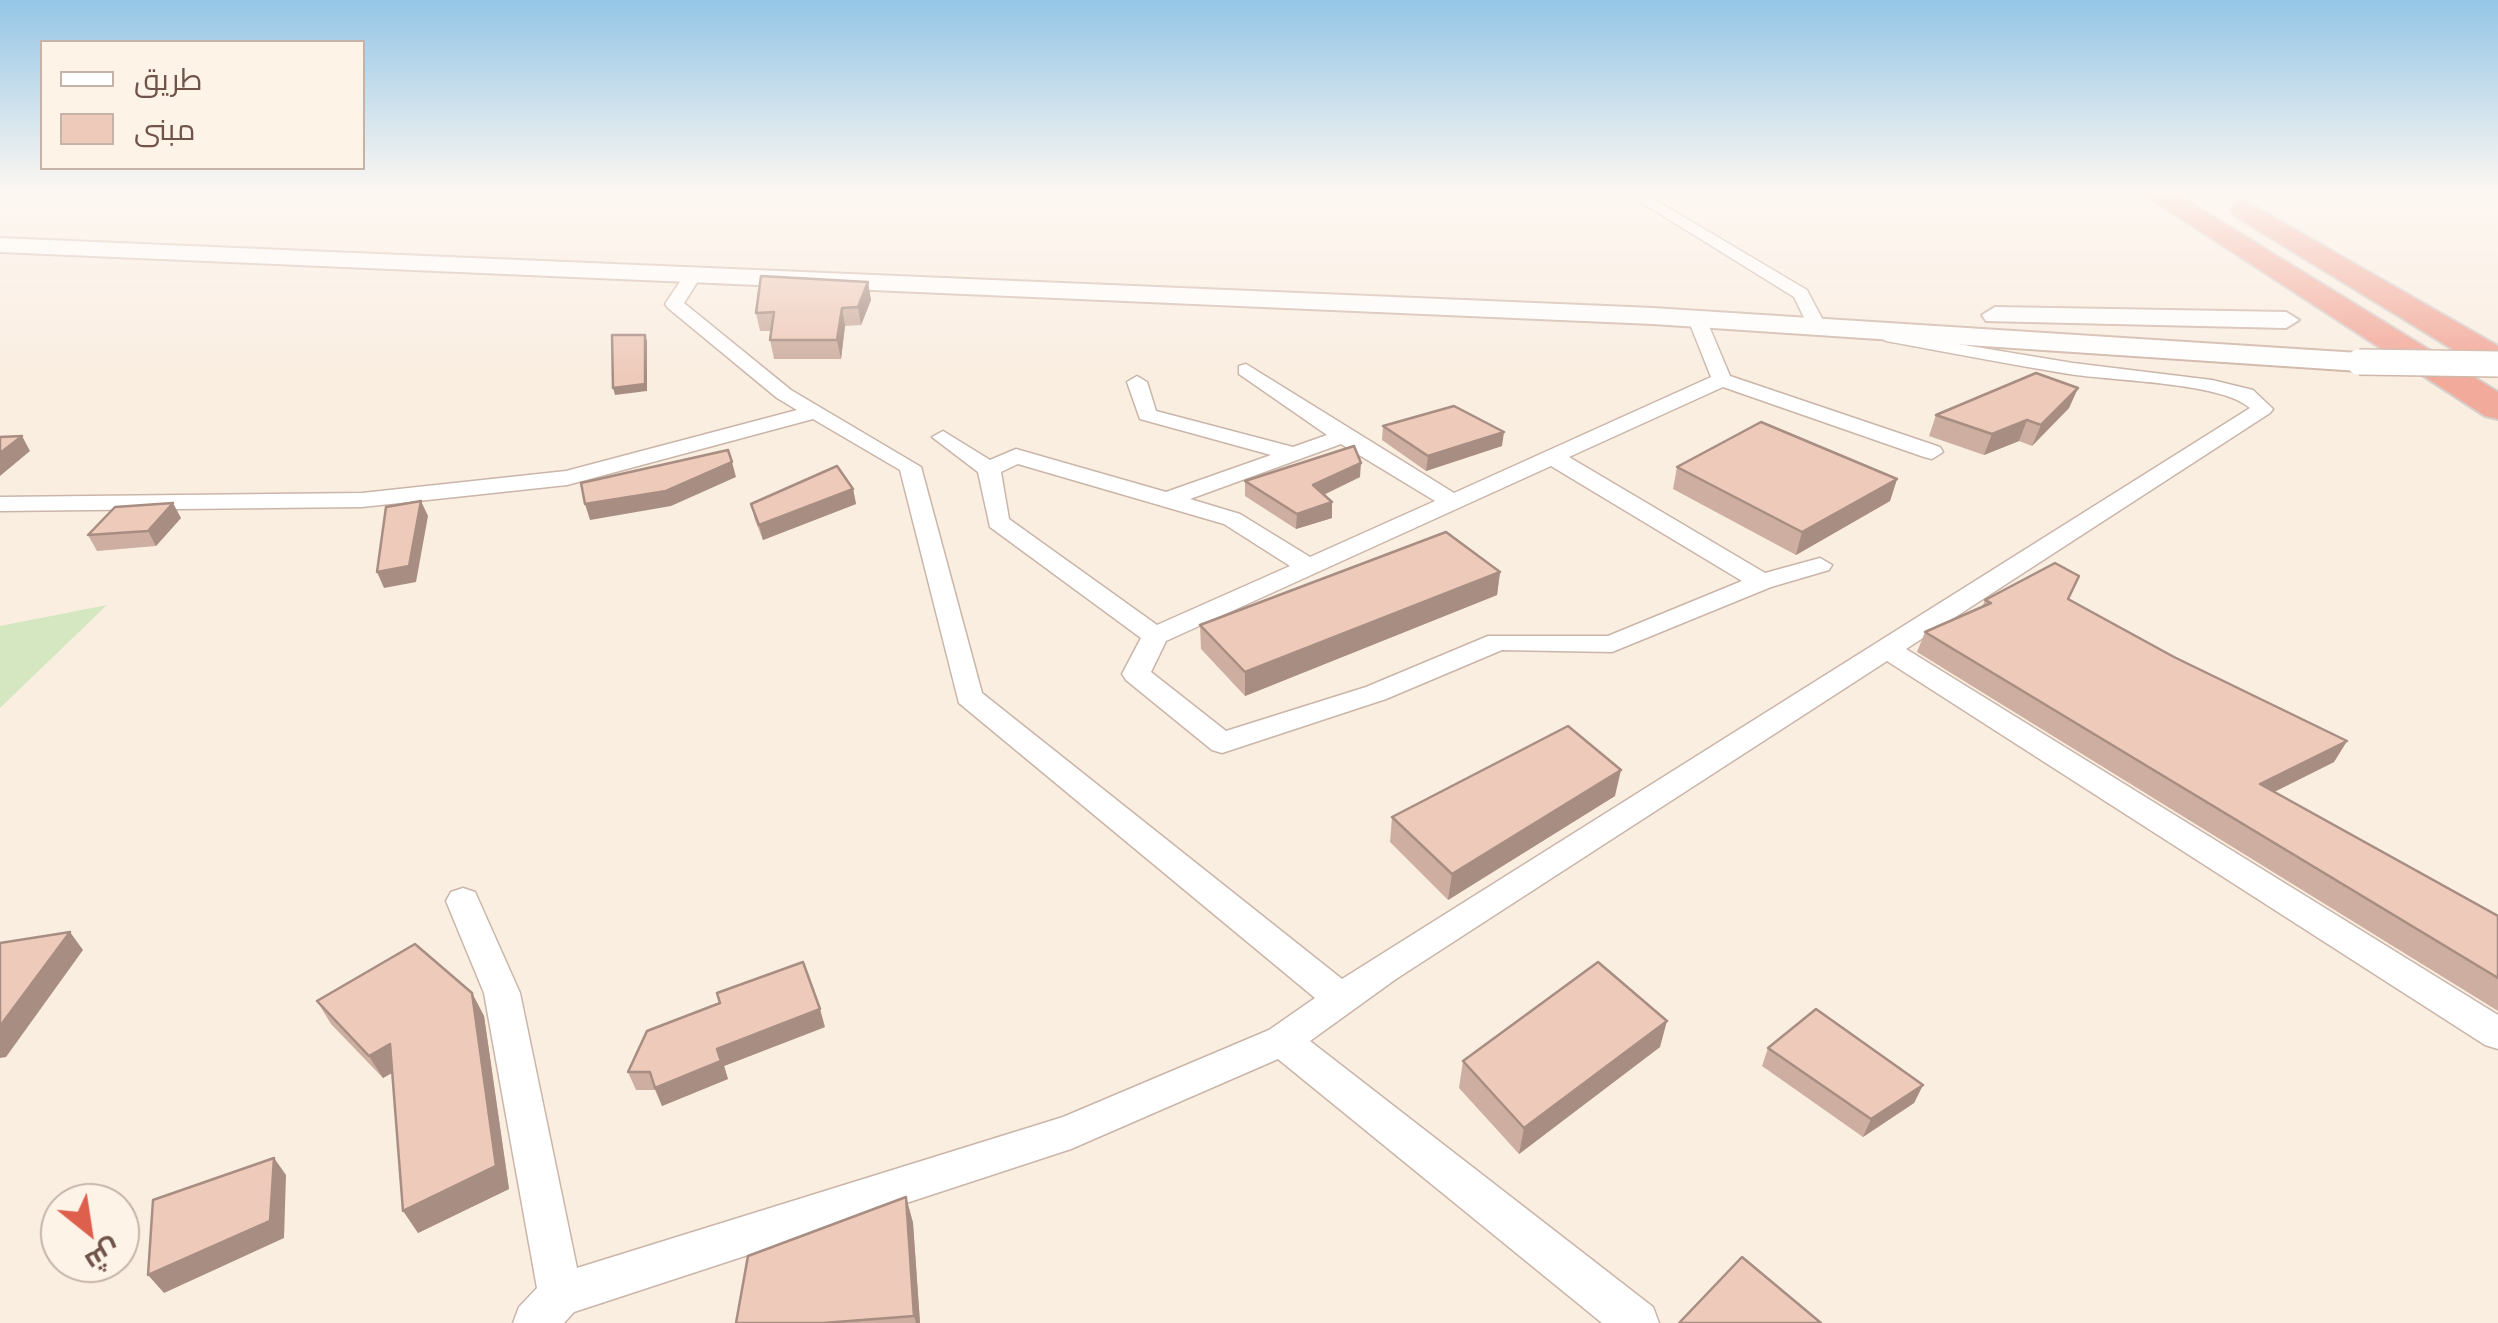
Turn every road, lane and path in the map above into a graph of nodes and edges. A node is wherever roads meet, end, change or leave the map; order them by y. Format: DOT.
graph roads {
  1 [pos="245,253"];
  2 [pos="1734,253"];
  3 [pos="2251,253"];
  4 [pos="2317,253"];
  5 [pos="2281,272"];
  6 [pos="2349,272"];
  7 [pos="693,275"];
  8 [pos="1697,319"];
  9 [pos="2286,320"];
  10 [pos="1818,328"];
  11 [pos="2495,330"];
  12 [pos="1869,332"];
  13 [pos="2498,362"];
  14 [pos="1246,370"];
  15 [pos="1722,380"];
  16 [pos="2453,380"];
  17 [pos="1137,382"];
  18 [pos="2498,408"];
  19 [pos="812,412"];
  20 [pos="1344,436"];
  21 [pos="943,438"];
  22 [pos="1932,452"];
  23 [pos="1294,454"];
  24 [pos="1552,457"];
  25 [pos="989,469"];
  26 [pos="1166,500"];
  27 [pos="1453,502"];
  28 [pos="0,504"];
  29 [pos="1820,565"];
  30 [pos="1310,566"];
  31 [pos="1762,582"];
  32 [pos="1156,636"];
  33 [pos="1885,648"];
  34 [pos="464,901"];
  35 [pos="1342,998"];
  36 [pos="2498,1034"];
  37 [pos="1282,1040"];
  38 [pos="547,1309"];
  39 [pos="1637,1323"];
  1 -- 7 [label="main road"];
  2 -- 10 [label="street"];
  3 -- 5 [label="highway"];
  4 -- 6 [label="highway"];
  5 -- 9 [label="highway"];
  5 -- 16 [label="highway"];
  6 -- 11 [label="highway"];
  6 -- 13 [label="highway"];
  7 -- 8 [label="main road"];
  7 -- 19 [label="street"];
  8 -- 10 [label="main road"];
  8 -- 15 [label="street"];
  9 -- 12 [label="main road"];
  9 -- 16 [label="highway"];
  10 -- 12 [label="main road"];
  12 -- 13 [label="main road, bridge"];
  12 -- 33 [label="street"];
  14 -- 20 [label="street"];
  15 -- 22 [label="street"];
  15 -- 24 [label="street"];
  16 -- 18 [label="highway"];
  17 -- 23 [label="street"];
  19 -- 28 [label="street"];
  19 -- 35 [label="street"];
  20 -- 23 [label="street"];
  20 -- 27 [label="street"];
  21 -- 25 [label="street"];
  23 -- 26 [label="street"];
  24 -- 27 [label="street"];
  24 -- 31 [label="street"];
  25 -- 26 [label="street"];
  25 -- 32 [label="street"];
  26 -- 30 [label="street"];
  27 -- 30 [label="street"];
  29 -- 31 [label="street"];
  30 -- 32 [label="street"];
  31 -- 32 [label="street"];
  33 -- 35 [label="street"];
  33 -- 36 [label="street"];
  34 -- 38 [label="street"];
  35 -- 37 [label="street"];
  37 -- 38 [label="street"];
  37 -- 39 [label="street"];
}
